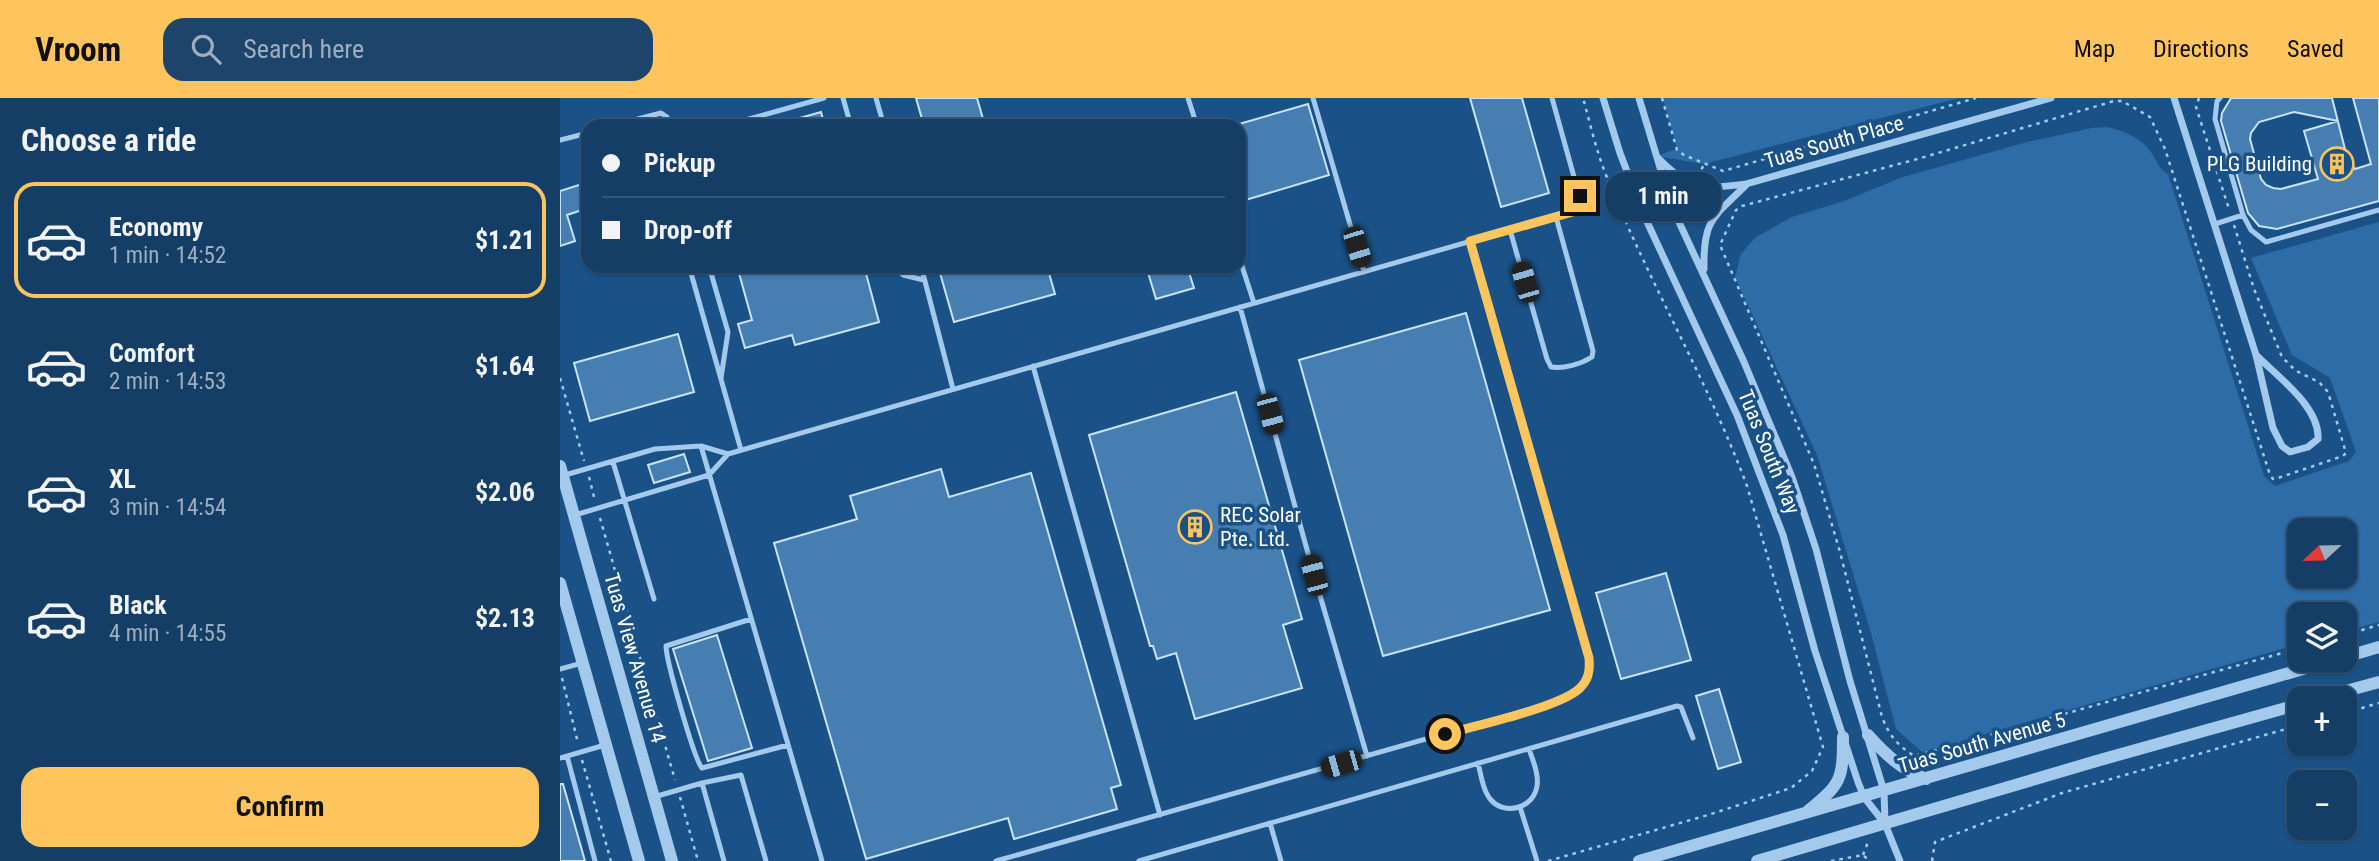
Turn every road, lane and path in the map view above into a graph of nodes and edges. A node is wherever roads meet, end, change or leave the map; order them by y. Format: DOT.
graph roads {
  1 [pos="824,98"];
  2 [pos="842,98"];
  3 [pos="876,98"];
  4 [pos="1188,98"];
  5 [pos="1313,98"];
  6 [pos="1552,98"];
  7 [pos="1583,98"];
  8 [pos="1603,98"];
  9 [pos="1639,98"];
  10 [pos="1661,98"];
  11 [pos="1976,98"];
  12 [pos="2052,98"];
  13 [pos="2174,98"];
  14 [pos="2199,98"];
  15 [pos="2220,98"];
  16 [pos="645,116"];
  17 [pos="635,119"];
  18 [pos="646,119"];
  19 [pos="667,119"];
  20 [pos="749,119"];
  21 [pos="849,119"];
  22 [pos="882,119"];
  23 [pos="1195,119"];
  24 [pos="581,134"];
  25 [pos="560,140"];
  26 [pos="1656,156"];
  27 [pos="1704,164"];
  28 [pos="1746,184"];
  29 [pos="1695,186"];
  30 [pos="2379,210"];
  31 [pos="2243,215"];
  32 [pos="1556,217"];
  33 [pos="2232,218"];
  34 [pos="1710,220"];
  35 [pos="2215,224"];
  36 [pos="1727,228"];
  37 [pos="1510,230"];
  38 [pos="1470,241"];
  39 [pos="1364,272"];
  40 [pos="1704,272"];
  41 [pos="691,273"];
  42 [pos="711,273"];
  43 [pos="901,273"];
  44 [pos="922,273"];
  45 [pos="1244,273"];
  46 [pos="924,280"];
  47 [pos="1254,303"];
  48 [pos="1240,307"];
  49 [pos="2256,355"];
  50 [pos="1033,366"];
  51 [pos="560,378"];
  52 [pos="721,381"];
  53 [pos="953,389"];
  54 [pos="701,446"];
  55 [pos="741,450"];
  56 [pos="728,454"];
  57 [pos="613,462"];
  58 [pos="586,470"];
  59 [pos="561,471"];
  60 [pos="709,475"];
  61 [pos="624,500"];
  62 [pos="597,508"];
  63 [pos="574,515"];
  64 [pos="560,583"];
  65 [pos="654,599"];
  66 [pos="751,619"];
  67 [pos="2379,625"];
  68 [pos="2357,631"];
  69 [pos="2379,647"];
  70 [pos="2287,652"];
  71 [pos="2357,653"];
  72 [pos="582,663"];
  73 [pos="560,670"];
  74 [pos="2293,672"];
  75 [pos="2379,682"];
  76 [pos="2357,688"];
  77 [pos="2379,703"];
  78 [pos="2287,708"];
  79 [pos="2357,709"];
  80 [pos="2287,729"];
  81 [pos="1868,735"];
  82 [pos="1843,737"];
  83 [pos="1693,738"];
  84 [pos="605,745"];
  85 [pos="788,745"];
  86 [pos="1529,749"];
  87 [pos="580,753"];
  88 [pos="567,756"];
  89 [pos="1367,756"];
  90 [pos="560,758"];
  91 [pos="1478,764"];
  92 [pos="1926,779"];
  93 [pos="702,783"];
  94 [pos="678,790"];
  95 [pos="1884,791"];
  96 [pos="654,797"];
  97 [pos="1864,797"];
  98 [pos="1520,807"];
  99 [pos="1805,814"];
  100 [pos="1160,815"];
  101 [pos="1270,823"];
  102 [pos="1885,824"];
  103 [pos="1868,842"];
  104 [pos="1863,855"];
  105 [pos="1280,859"];
  106 [pos="595,861"];
  107 [pos="611,861"];
  108 [pos="639,861"];
  109 [pos="672,861"];
  110 [pos="698,861"];
  111 [pos="724,861"];
  112 [pos="766,861"];
  113 [pos="822,861"];
  114 [pos="996,861"];
  115 [pos="1139,861"];
  116 [pos="1537,861"];
  117 [pos="1548,861"];
  118 [pos="1639,861"];
  119 [pos="1757,861"];
  120 [pos="1831,861"];
  121 [pos="1870,861"];
  122 [pos="1900,861"];
  123 [pos="1932,861"];
  1 -- 20 [label="lane"];
  2 -- 21 [label="lane"];
  3 -- 22 [label="lane"];
  4 -- 23 [label="lane"];
  5 -- 39 [label="lane"];
  6 -- 32 [label="lane"];
  7 -- 117 [label="path"];
  8 -- 82 [label="street, Tuas South Way"];
  9 -- 26 [label="street, Tuas South Way"];
  10 -- 27 [label="path"];
  11 -- 27 [label="path"];
  12 -- 28 [label="street, Tuas South Place"];
  13 -- 35 [label="street"];
  14 -- 33 [label="path"];
  15 -- 31 [label="lane"];
  16 -- 17 [label="lane"];
  16 -- 18 [label="lane"];
  16 -- 19 [label="lane"];
  24 -- 25 [label="lane"];
  26 -- 29 [label="street"];
  26 -- 40 [label="street, Tuas South Way"];
  27 -- 29 [label="path"];
  28 -- 29 [label="street, Tuas South Place"];
  28 -- 34 [label="street, Tuas South Place"];
  29 -- 34 [label="path"];
  30 -- 31 [label="lane"];
  31 -- 33 [label="lane"];
  32 -- 37 [label="lane"];
  32 -- 37 [label="lane"];
  33 -- 35 [label="lane"];
  33 -- 36 [label="path"];
  34 -- 36 [label="path"];
  34 -- 40 [label="street"];
  35 -- 49 [label="street"];
  36 -- 70 [label="path"];
  37 -- 38 [label="lane"];
  38 -- 39 [label="lane"];
  38 -- 89 [label="lane"];
  39 -- 47 [label="lane"];
  40 -- 81 [label="street, Tuas South Way"];
  41 -- 52 [label="lane"];
  42 -- 52 [label="lane"];
  43 -- 46 [label="lane"];
  44 -- 46 [label="lane"];
  45 -- 47 [label="lane"];
  46 -- 53 [label="lane"];
  47 -- 48 [label="lane"];
  48 -- 50 [label="lane"];
  48 -- 89 [label="lane"];
  49 -- 49 [label="street"];
  50 -- 53 [label="lane"];
  50 -- 100 [label="lane"];
  51 -- 58 [label="path"];
  52 -- 55 [label="lane"];
  53 -- 55 [label="lane"];
  54 -- 56 [label="lane"];
  54 -- 57 [label="lane"];
  54 -- 60 [label="lane"];
  55 -- 56 [label="lane"];
  56 -- 60 [label="lane"];
  57 -- 58 [label="lane"];
  57 -- 61 [label="lane"];
  58 -- 59 [label="lane"];
  58 -- 62 [label="path"];
  59 -- 63 [label="street, Tuas View Avenue 14"];
  60 -- 61 [label="lane"];
  60 -- 66 [label="lane"];
  61 -- 62 [label="lane"];
  61 -- 65 [label="lane"];
  62 -- 63 [label="lane"];
  62 -- 94 [label="path"];
  63 -- 96 [label="street, Tuas View Avenue 14"];
  64 -- 72 [label="street"];
  66 -- 85 [label="lane"];
  66 -- 85 [label="lane"];
  67 -- 68 [label="path"];
  69 -- 71 [label="street"];
  72 -- 73 [label="lane"];
  72 -- 84 [label="street"];
  73 -- 87 [label="path"];
  74 -- 92 [label="street, Tuas South Avenue 5"];
  75 -- 76 [label="street"];
  77 -- 79 [label="path"];
  78 -- 102 [label="street"];
  80 -- 123 [label="path"];
  81 -- 92 [label="street"];
  81 -- 95 [label="street, Tuas South Way"];
  82 -- 97 [label="street, Tuas South Way"];
  82 -- 99 [label="street"];
  83 -- 86 [label="lane"];
  84 -- 87 [label="lane"];
  84 -- 108 [label="street"];
  85 -- 113 [label="lane"];
  86 -- 91 [label="lane"];
  86 -- 98 [label="lane"];
  87 -- 88 [label="lane"];
  87 -- 107 [label="path"];
  88 -- 90 [label="lane"];
  88 -- 106 [label="lane"];
  89 -- 100 [label="lane"];
  91 -- 98 [label="lane"];
  91 -- 101 [label="lane"];
  92 -- 95 [label="street, Tuas South Avenue 5"];
  93 -- 94 [label="lane"];
  93 -- 111 [label="lane"];
  93 -- 112 [label="lane"];
  94 -- 96 [label="lane"];
  94 -- 110 [label="path"];
  95 -- 97 [label="street, Tuas South Avenue 5"];
  95 -- 102 [label="street, Tuas South Way"];
  96 -- 109 [label="street, Tuas View Avenue 14"];
  97 -- 99 [label="street, Tuas South Avenue 5"];
  97 -- 102 [label="street, Tuas South Way"];
  98 -- 116 [label="lane"];
  99 -- 118 [label="street, Tuas South Avenue 5"];
  100 -- 114 [label="lane"];
  101 -- 105 [label="lane"];
  101 -- 115 [label="lane"];
  102 -- 119 [label="street"];
  102 -- 122 [label="street, Tuas South Way"];
  103 -- 104 [label="path"];
  104 -- 120 [label="path"];
  104 -- 121 [label="path"];
}
